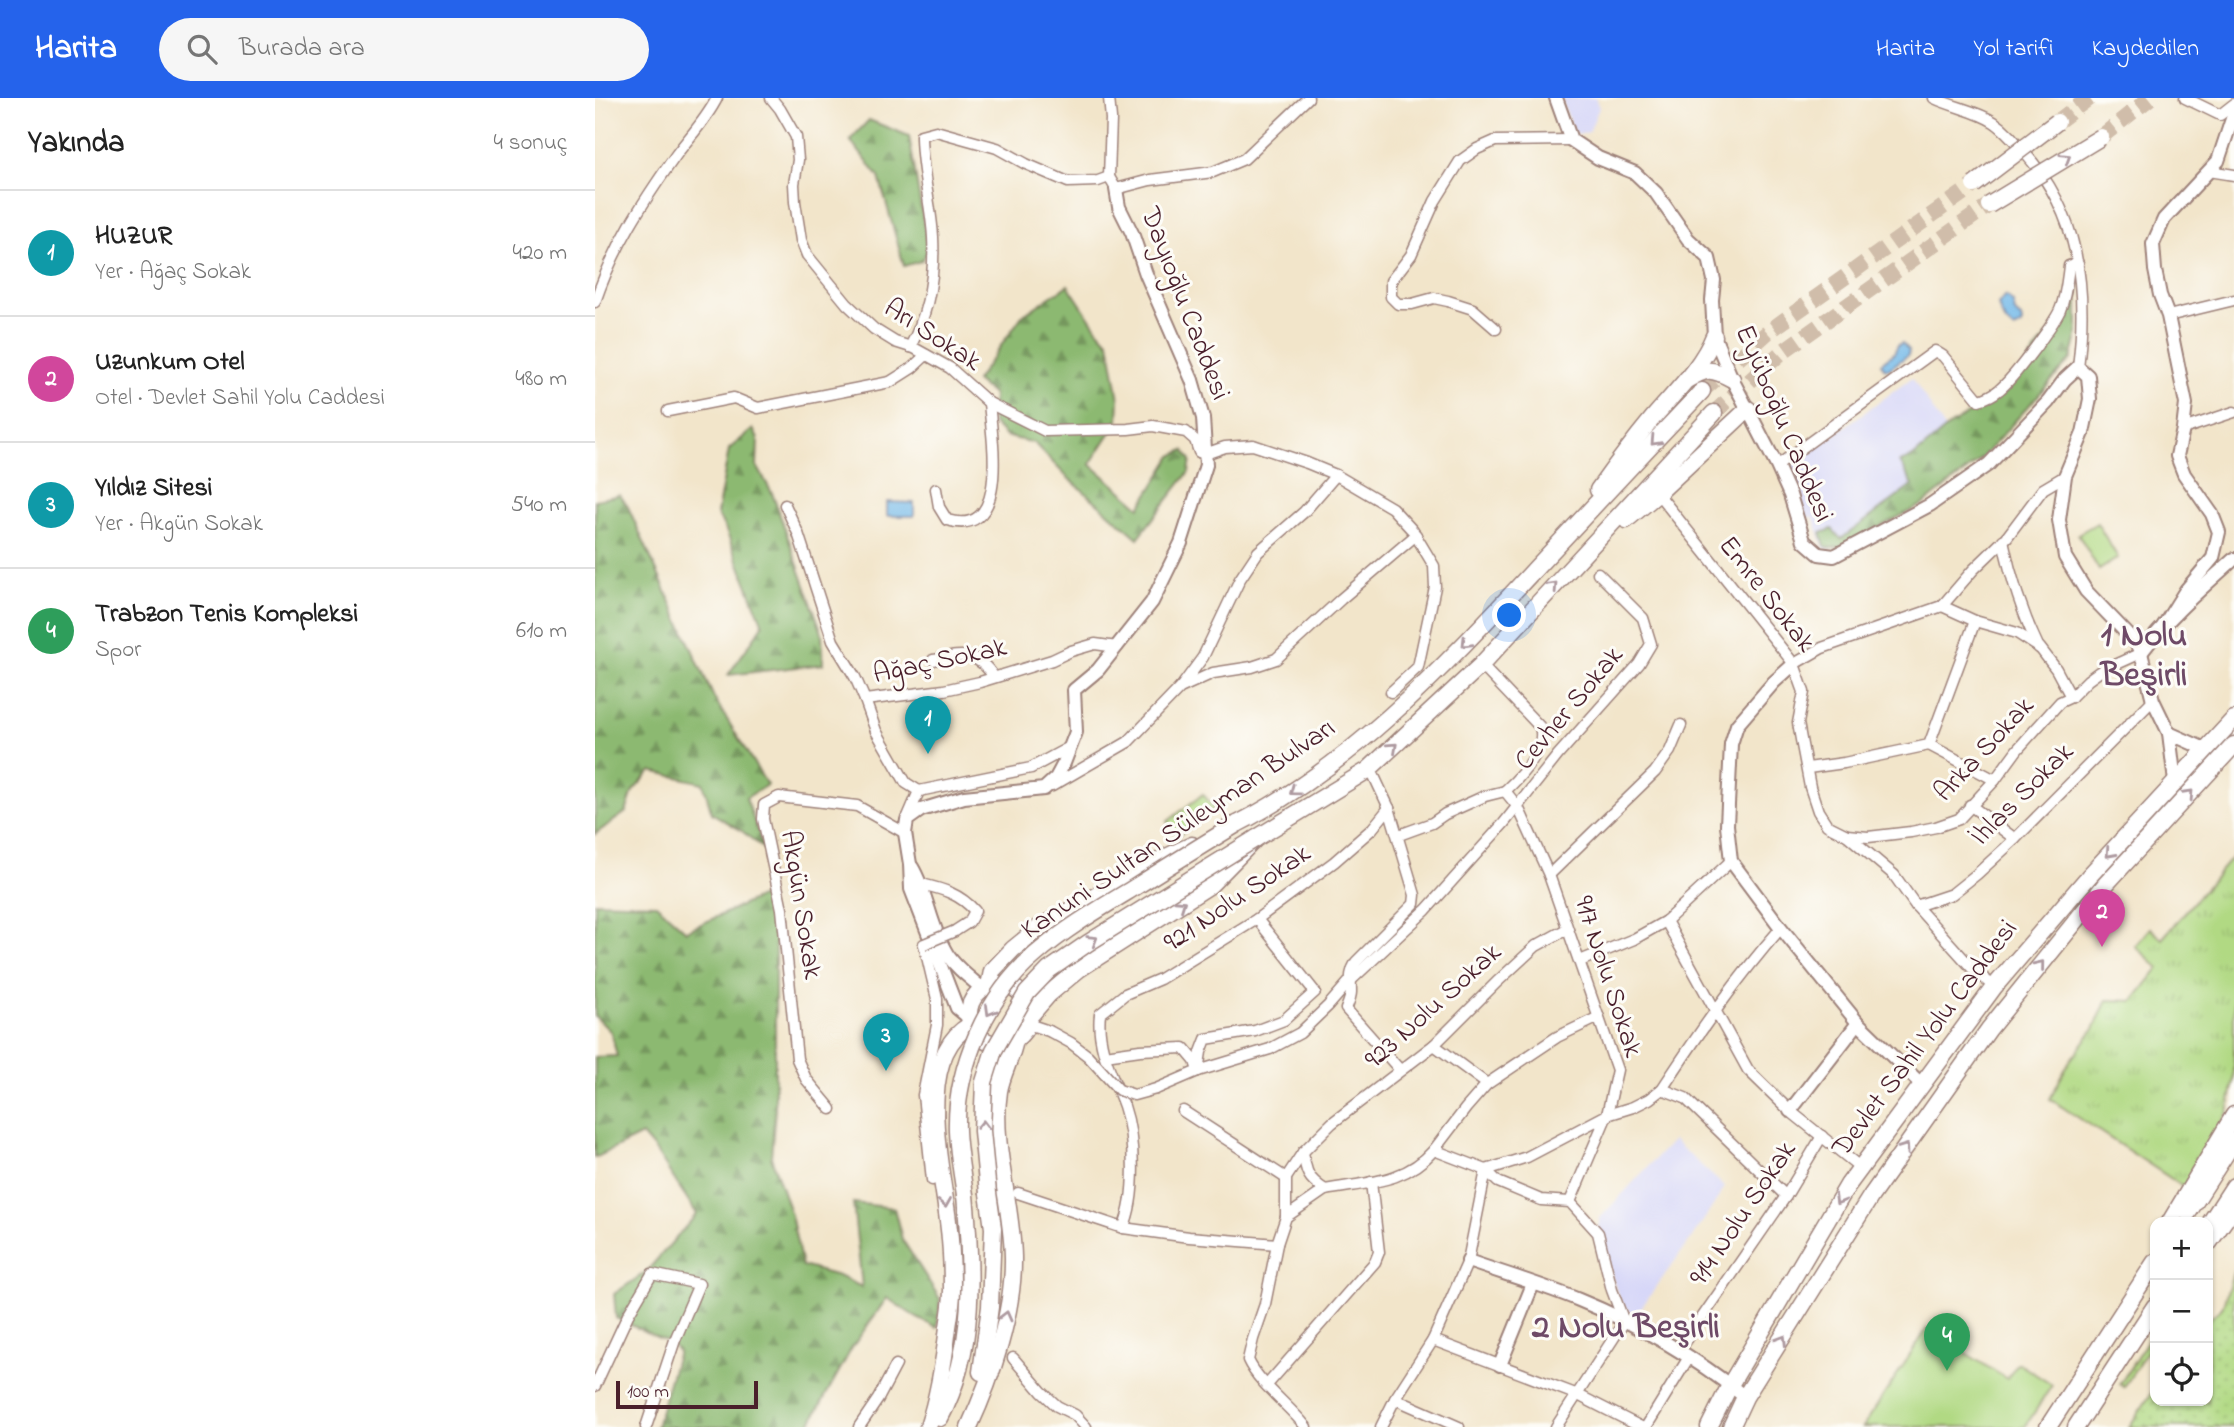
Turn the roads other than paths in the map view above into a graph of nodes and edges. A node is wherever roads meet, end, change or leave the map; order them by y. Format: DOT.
graph roads {
  1 [pos="717,98"];
  2 [pos="771,98"];
  3 [pos="1109,98"];
  4 [pos="1308,98"];
  5 [pos="1556,98"];
  6 [pos="1934,98"];
  7 [pos="2185,98"];
  8 [pos="2234,104"];
  9 [pos="2234,113"];
  10 [pos="2057,122"];
  11 [pos="2101,137"];
  12 [pos="1571,140"];
  13 [pos="2209,170"];
  14 [pos="2234,175"];
  15 [pos="1112,183"];
  16 [pos="1974,185"];
  17 [pos="1989,205"];
  18 [pos="2078,263"];
  19 [pos="2234,300"];
  20 [pos="595,302"];
  21 [pos="2168,316"];
  22 [pos="1496,329"];
  23 [pos="1714,336"];
  24 [pos="910,346"];
  25 [pos="926,355"];
  26 [pos="2078,367"];
  27 [pos="1732,379"];
  28 [pos="1684,382"];
  29 [pos="1702,391"];
  30 [pos="989,403"];
  31 [pos="1748,409"];
  32 [pos="668,411"];
  33 [pos="2234,412"];
  34 [pos="1714,413"];
  35 [pos="2183,429"];
  36 [pos="1205,454"];
  37 [pos="1777,466"];
  38 [pos="1336,475"];
  39 [pos="2065,476"];
  40 [pos="936,489"];
  41 [pos="1663,500"];
  42 [pos="785,505"];
  43 [pos="1416,535"];
  44 [pos="1564,538"];
  45 [pos="2003,540"];
  46 [pos="1581,557"];
  47 [pos="2234,559"];
  48 [pos="1598,573"];
  49 [pos="1942,606"];
  50 [pos="1975,621"];
  51 [pos="2164,625"];
  52 [pos="1117,647"];
  53 [pos="2040,648"];
  54 [pos="2141,653"];
  55 [pos="933,660"];
  56 [pos="1794,664"];
  57 [pos="1481,665"];
  58 [pos="994,677"];
  59 [pos="1180,688"];
  60 [pos="1391,692"];
  61 [pos="2071,697"];
  62 [pos="865,700"];
  63 [pos="2153,700"];
  64 [pos="2234,719"];
  65 [pos="1681,724"];
  66 [pos="2169,733"];
  67 [pos="1929,745"];
  68 [pos="2234,745"];
  69 [pos="1071,747"];
  70 [pos="2205,749"];
  71 [pos="1808,768"];
  72 [pos="1368,770"];
  73 [pos="1995,780"];
  74 [pos="2175,782"];
  75 [pos="1044,789"];
  76 [pos="919,791"];
  77 [pos="1505,791"];
  78 [pos="1970,805"];
  79 [pos="1518,807"];
  80 [pos="1389,808"];
  81 [pos="1237,824"];
  82 [pos="906,826"];
  83 [pos="1399,835"];
  84 [pos="1847,835"];
  85 [pos="1255,839"];
  86 [pos="2015,839"];
  87 [pos="1731,861"];
  88 [pos="910,864"];
  89 [pos="1549,875"];
  90 [pos="921,884"];
  91 [pos="1916,906"];
  92 [pos="1257,919"];
  93 [pos="1666,920"];
  94 [pos="1781,928"];
  95 [pos="1567,929"];
  96 [pos="1580,961"];
  97 [pos="1349,982"];
  98 [pos="986,987"];
  99 [pos="1994,987"];
  100 [pos="1716,1009"];
  101 [pos="1599,1017"];
  102 [pos="970,1021"];
  103 [pos="1028,1021"];
  104 [pos="1858,1023"];
  105 [pos="1016,1040"];
  106 [pos="1434,1045"];
  107 [pos="1105,1055"];
  108 [pos="1400,1070"];
  109 [pos="1198,1071"];
  110 [pos="1487,1084"];
  111 [pos="1922,1085"];
  112 [pos="1662,1089"];
  113 [pos="831,1109"];
  114 [pos="1183,1111"];
  115 [pos="1790,1111"];
  116 [pos="1607,1115"];
  117 [pos="2234,1115"];
  118 [pos="1822,1136"];
  119 [pos="2234,1141"];
  120 [pos="1434,1150"];
  121 [pos="1303,1152"];
  122 [pos="1861,1168"];
  123 [pos="1486,1170"];
  124 [pos="1286,1178"];
  125 [pos="932,1180"];
  126 [pos="1371,1182"];
  127 [pos="2234,1185"];
  128 [pos="1325,1190"];
  129 [pos="1018,1194"];
  130 [pos="1786,1195"];
  131 [pos="1570,1202"];
  132 [pos="2234,1207"];
  133 [pos="1286,1217"];
  134 [pos="2173,1217"];
  135 [pos="2184,1217"];
  136 [pos="2213,1218"];
  137 [pos="1123,1228"];
  138 [pos="2213,1237"];
  139 [pos="1277,1244"];
  140 [pos="2150,1256"];
  141 [pos="1468,1261"];
  142 [pos="2150,1270"];
  143 [pos="1533,1284"];
  144 [pos="2150,1314"];
  145 [pos="1624,1322"];
  146 [pos="2150,1322"];
  147 [pos="1433,1340"];
  148 [pos="1684,1354"];
  149 [pos="1013,1358"];
  150 [pos="896,1364"];
  151 [pos="1500,1365"];
  152 [pos="2086,1369"];
  153 [pos="2106,1381"];
  154 [pos="1267,1385"];
  155 [pos="1730,1385"];
  156 [pos="595,1386"];
  157 [pos="1578,1395"];
  158 [pos="1745,1397"];
  159 [pos="1395,1399"];
  160 [pos="862,1425"];
  161 [pos="646,1427"];
  162 [pos="928,1427"];
  163 [pos="935,1427"];
  164 [pos="962,1427"];
  165 [pos="969,1427"];
  166 [pos="1086,1427"];
  167 [pos="1306,1427"];
  168 [pos="1381,1427"];
  169 [pos="1459,1427"];
  170 [pos="1556,1427"];
  171 [pos="1641,1427"];
  172 [pos="1646,1427"];
  173 [pos="1709,1427"];
  174 [pos="1731,1427"];
  175 [pos="2048,1427"];
  176 [pos="2076,1427"];
  1 -- 20 [label="street"];
  2 -- 24 [label="street, Arı Sokak"];
  3 -- 15 [label="street"];
  4 -- 15 [label="street"];
  5 -- 12 [label="street"];
  6 -- 18 [label="street"];
  7 -- 8 [label="street"];
  9 -- 13 [label="street"];
  10 -- 16 [label="main road, bridge"];
  17 -- 11 [label="main road, one-way, bridge"];
  12 -- 22 [label="street"];
  12 -- 23 [label="street, Eyüboğlu Caddesi"];
  13 -- 14 [label="street"];
  13 -- 21 [label="street"];
  15 -- 24 [label="street"];
  15 -- 36 [label="street, Dayıoğlu Caddesi"];
  18 -- 26 [label="street"];
  18 -- 37 [label="street"];
  19 -- 21 [label="street"];
  21 -- 35 [label="street"];
  23 -- 27 [label="street, Eyüboğlu Caddesi"];
  23 -- 28 [label="main road"];
  24 -- 25 [label="street, Arı Sokak"];
  25 -- 30 [label="street, Arı Sokak"];
  25 -- 32 [label="street"];
  26 -- 37 [label="street, Eyüboğlu Caddesi"];
  26 -- 39 [label="street"];
  27 -- 28 [label="main road"];
  27 -- 31 [label="street, Eyüboğlu Caddesi"];
  28 -- 44 [label="main road"];
  29 -- 44 [label="main road, Kanuni Sultan Süleyman Bulvarı, one-way"];
  30 -- 36 [label="street, Arı Sokak"];
  30 -- 40 [label="street"];
  31 -- 37 [label="street, Eyüboğlu Caddesi"];
  31 -- 46 [label="main road"];
  33 -- 35 [label="street"];
  34 -- 46 [label="main road, Kanuni Sultan Süleyman Bulvarı"];
  35 -- 51 [label="street"];
  36 -- 38 [label="street"];
  36 -- 52 [label="street, Dayıoğlu Caddesi"];
  38 -- 43 [label="street"];
  38 -- 59 [label="street"];
  39 -- 45 [label="street"];
  39 -- 54 [label="street"];
  41 -- 56 [label="street, Emre Sokak"];
  42 -- 62 [label="street"];
  43 -- 59 [label="street"];
  43 -- 60 [label="street"];
  44 -- 81 [label="main road, Kanuni Sultan Süleyman Bulvarı, one-way"];
  45 -- 49 [label="street"];
  45 -- 53 [label="street"];
  57 -- 46 [label="main road, Kanuni Sultan Süleyman Bulvarı, one-way"];
  47 -- 51 [label="street"];
  48 -- 79 [label="street, Cevher Sokak"];
  49 -- 50 [label="street"];
  49 -- 56 [label="street"];
  50 -- 53 [label="street"];
  50 -- 67 [label="street"];
  51 -- 54 [label="street"];
  52 -- 58 [label="street, Ağaç Sokak"];
  52 -- 69 [label="street, Dayıoğlu Caddesi"];
  53 -- 61 [label="street"];
  54 -- 61 [label="street, Arka Sokak"];
  54 -- 63 [label="street"];
  55 -- 58 [label="street"];
  56 -- 71 [label="street, Emre Sokak"];
  56 -- 87 [label="street"];
  72 -- 57 [label="main road, Kanuni Sultan Süleyman Bulvarı, one-way"];
  57 -- 77 [label="street, Cevher Sokak"];
  58 -- 62 [label="street, Ağaç Sokak"];
  59 -- 75 [label="street"];
  61 -- 73 [label="street, Arka Sokak"];
  62 -- 76 [label="street, Ağaç Sokak"];
  63 -- 66 [label="street"];
  63 -- 86 [label="street, İhlas Sokak"];
  64 -- 70 [label="main road, Devlet Sahil Yolu Caddesi"];
  65 -- 89 [label="street"];
  66 -- 70 [label="street"];
  66 -- 74 [label="street"];
  67 -- 71 [label="street"];
  67 -- 73 [label="street"];
  158 -- 68 [label="main road, Devlet Sahil Yolu Caddesi, one-way"];
  69 -- 75 [label="street, Dayıoğlu Caddesi"];
  69 -- 76 [label="street"];
  70 -- 74 [label="main road, Devlet Sahil Yolu Caddesi"];
  71 -- 84 [label="street, Emre Sokak"];
  72 -- 80 [label="street"];
  72 -- 85 [label="main road, Kanuni Sultan Süleyman Bulvarı"];
  73 -- 78 [label="street, Arka Sokak"];
  74 -- 99 [label="main road, Devlet Sahil Yolu Caddesi, one-way"];
  75 -- 82 [label="street"];
  76 -- 82 [label="street"];
  77 -- 79 [label="street, Cevher Sokak"];
  77 -- 83 [label="street"];
  78 -- 84 [label="street, Arka Sokak"];
  78 -- 86 [label="street"];
  79 -- 89 [label="street, 917 Nolu Sokak"];
  79 -- 97 [label="street, Cevher Sokak"];
  80 -- 83 [label="street"];
  80 -- 92 [label="street, 921 Nolu Sokak"];
  81 -- 98 [label="main road"];
  81 -- 163 [label="main road, Kanuni Sultan Süleyman Bulvarı, one-way, bridge"];
  82 -- 88 [label="street"];
  82 -- 113 [label="street, Akgün Sokak"];
  83 -- 97 [label="street"];
  84 -- 91 [label="street, Emre Sokak"];
  103 -- 85 [label="main road, one-way"];
  164 -- 85 [label="main road, Kanuni Sultan Süleyman Bulvarı, one-way, bridge"];
  86 -- 91 [label="street, İhlas Sokak"];
  87 -- 93 [label="street"];
  87 -- 94 [label="street"];
  88 -- 90 [label="street"];
  88 -- 102 [label="street"];
  89 -- 95 [label="street, 917 Nolu Sokak"];
  90 -- 98 [label="street"];
  90 -- 125 [label="street, bridge"];
  91 -- 99 [label="street, Emre Sokak"];
  92 -- 107 [label="street, 921 Nolu Sokak"];
  92 -- 109 [label="street"];
  93 -- 96 [label="street"];
  93 -- 100 [label="street"];
  94 -- 100 [label="street"];
  94 -- 104 [label="street"];
  95 -- 96 [label="street, 917 Nolu Sokak"];
  95 -- 106 [label="street, 923 Nolu Sokak"];
  96 -- 101 [label="street, 917 Nolu Sokak"];
  97 -- 108 [label="street"];
  97 -- 109 [label="street"];
  98 -- 102 [label="main road"];
  98 -- 103 [label="main road"];
  99 -- 111 [label="main road, Devlet Sahil Yolu Caddesi"];
  100 -- 112 [label="street"];
  100 -- 115 [label="street"];
  101 -- 110 [label="street"];
  101 -- 116 [label="street, 917 Nolu Sokak"];
  102 -- 105 [label="main road"];
  102 -- 162 [label="main road, one-way"];
  103 -- 105 [label="main road"];
  103 -- 109 [label="street, bridge"];
  104 -- 111 [label="street"];
  104 -- 115 [label="street"];
  165 -- 105 [label="main road, one-way"];
  106 -- 108 [label="street, 923 Nolu Sokak"];
  106 -- 110 [label="street"];
  107 -- 109 [label="street"];
  107 -- 137 [label="street"];
  108 -- 121 [label="street, 923 Nolu Sokak"];
  110 -- 120 [label="street"];
  111 -- 122 [label="main road, Devlet Sahil Yolu Caddesi"];
  112 -- 116 [label="street"];
  112 -- 130 [label="street"];
  114 -- 124 [label="street"];
  115 -- 118 [label="street"];
  116 -- 123 [label="street"];
  116 -- 131 [label="street, 917 Nolu Sokak"];
  117 -- 134 [label="main road"];
  118 -- 122 [label="street"];
  118 -- 130 [label="street, 914 Nolu Sokak"];
  119 -- 135 [label="main road"];
  120 -- 123 [label="street"];
  120 -- 126 [label="street"];
  121 -- 124 [label="street, 923 Nolu Sokak"];
  121 -- 128 [label="street"];
  122 -- 155 [label="main road, Devlet Sahil Yolu Caddesi, one-way"];
  123 -- 131 [label="street"];
  123 -- 141 [label="street"];
  124 -- 133 [label="street"];
  126 -- 128 [label="street"];
  126 -- 154 [label="street"];
  127 -- 136 [label="main road"];
  128 -- 133 [label="street"];
  129 -- 137 [label="street"];
  130 -- 148 [label="street, 914 Nolu Sokak"];
  131 -- 145 [label="street"];
  132 -- 138 [label="main road"];
  133 -- 139 [label="street"];
  137 -- 139 [label="street"];
  139 -- 154 [label="street"];
  140 -- 152 [label="main road"];
  141 -- 143 [label="street"];
  141 -- 147 [label="street"];
  142 -- 152 [label="main road"];
  143 -- 145 [label="street"];
  143 -- 151 [label="street"];
  144 -- 153 [label="main road"];
  145 -- 148 [label="street"];
  145 -- 157 [label="street"];
  146 -- 153 [label="main road"];
  147 -- 151 [label="street"];
  147 -- 159 [label="street"];
  148 -- 155 [label="street"];
  148 -- 172 [label="street, 914 Nolu Sokak"];
  149 -- 166 [label="street"];
  150 -- 160 [label="street"];
  151 -- 157 [label="street"];
  152 -- 175 [label="main road"];
  153 -- 176 [label="main road"];
  154 -- 167 [label="street"];
  155 -- 158 [label="street"];
  155 -- 173 [label="main road, Devlet Sahil Yolu Caddesi"];
  156 -- 161 [label="street"];
  157 -- 170 [label="street"];
  157 -- 171 [label="street"];
  158 -- 174 [label="main road, Devlet Sahil Yolu Caddesi"];
  159 -- 168 [label="street"];
  159 -- 169 [label="street"];
}
